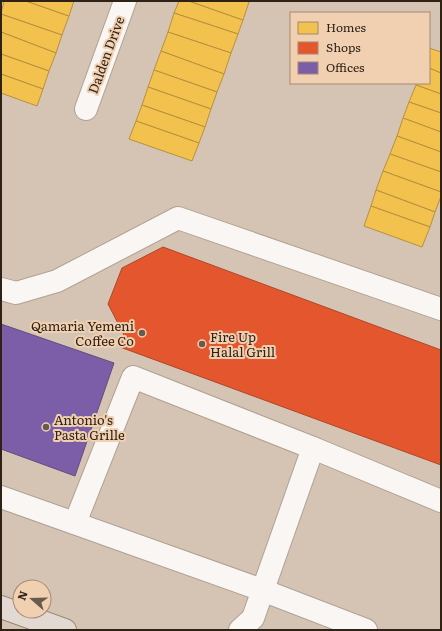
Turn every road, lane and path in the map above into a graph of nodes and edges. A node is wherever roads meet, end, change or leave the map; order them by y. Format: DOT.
graph roads {
  1 [pos="125,1"];
  2 [pos="86,110"];
  3 [pos="1,289"];
  4 [pos="441,309"];
  5 [pos="313,448"];
  6 [pos="1,497"];
  7 [pos="441,501"];
  8 [pos="75,523"];
  9 [pos="262,590"];
  10 [pos="1,607"];
  11 [pos="250,626"];
  12 [pos="65,630"];
  13 [pos="366,630"];
  1 -- 2 [label="street, Dalden Drive"];
  3 -- 4 [label="street"];
  5 -- 7 [label="street"];
  5 -- 8 [label="street"];
  5 -- 9 [label="street"];
  6 -- 8 [label="street"];
  8 -- 9 [label="street"];
  9 -- 11 [label="street"];
  9 -- 13 [label="street"];
  10 -- 12 [label="main road"];
}
